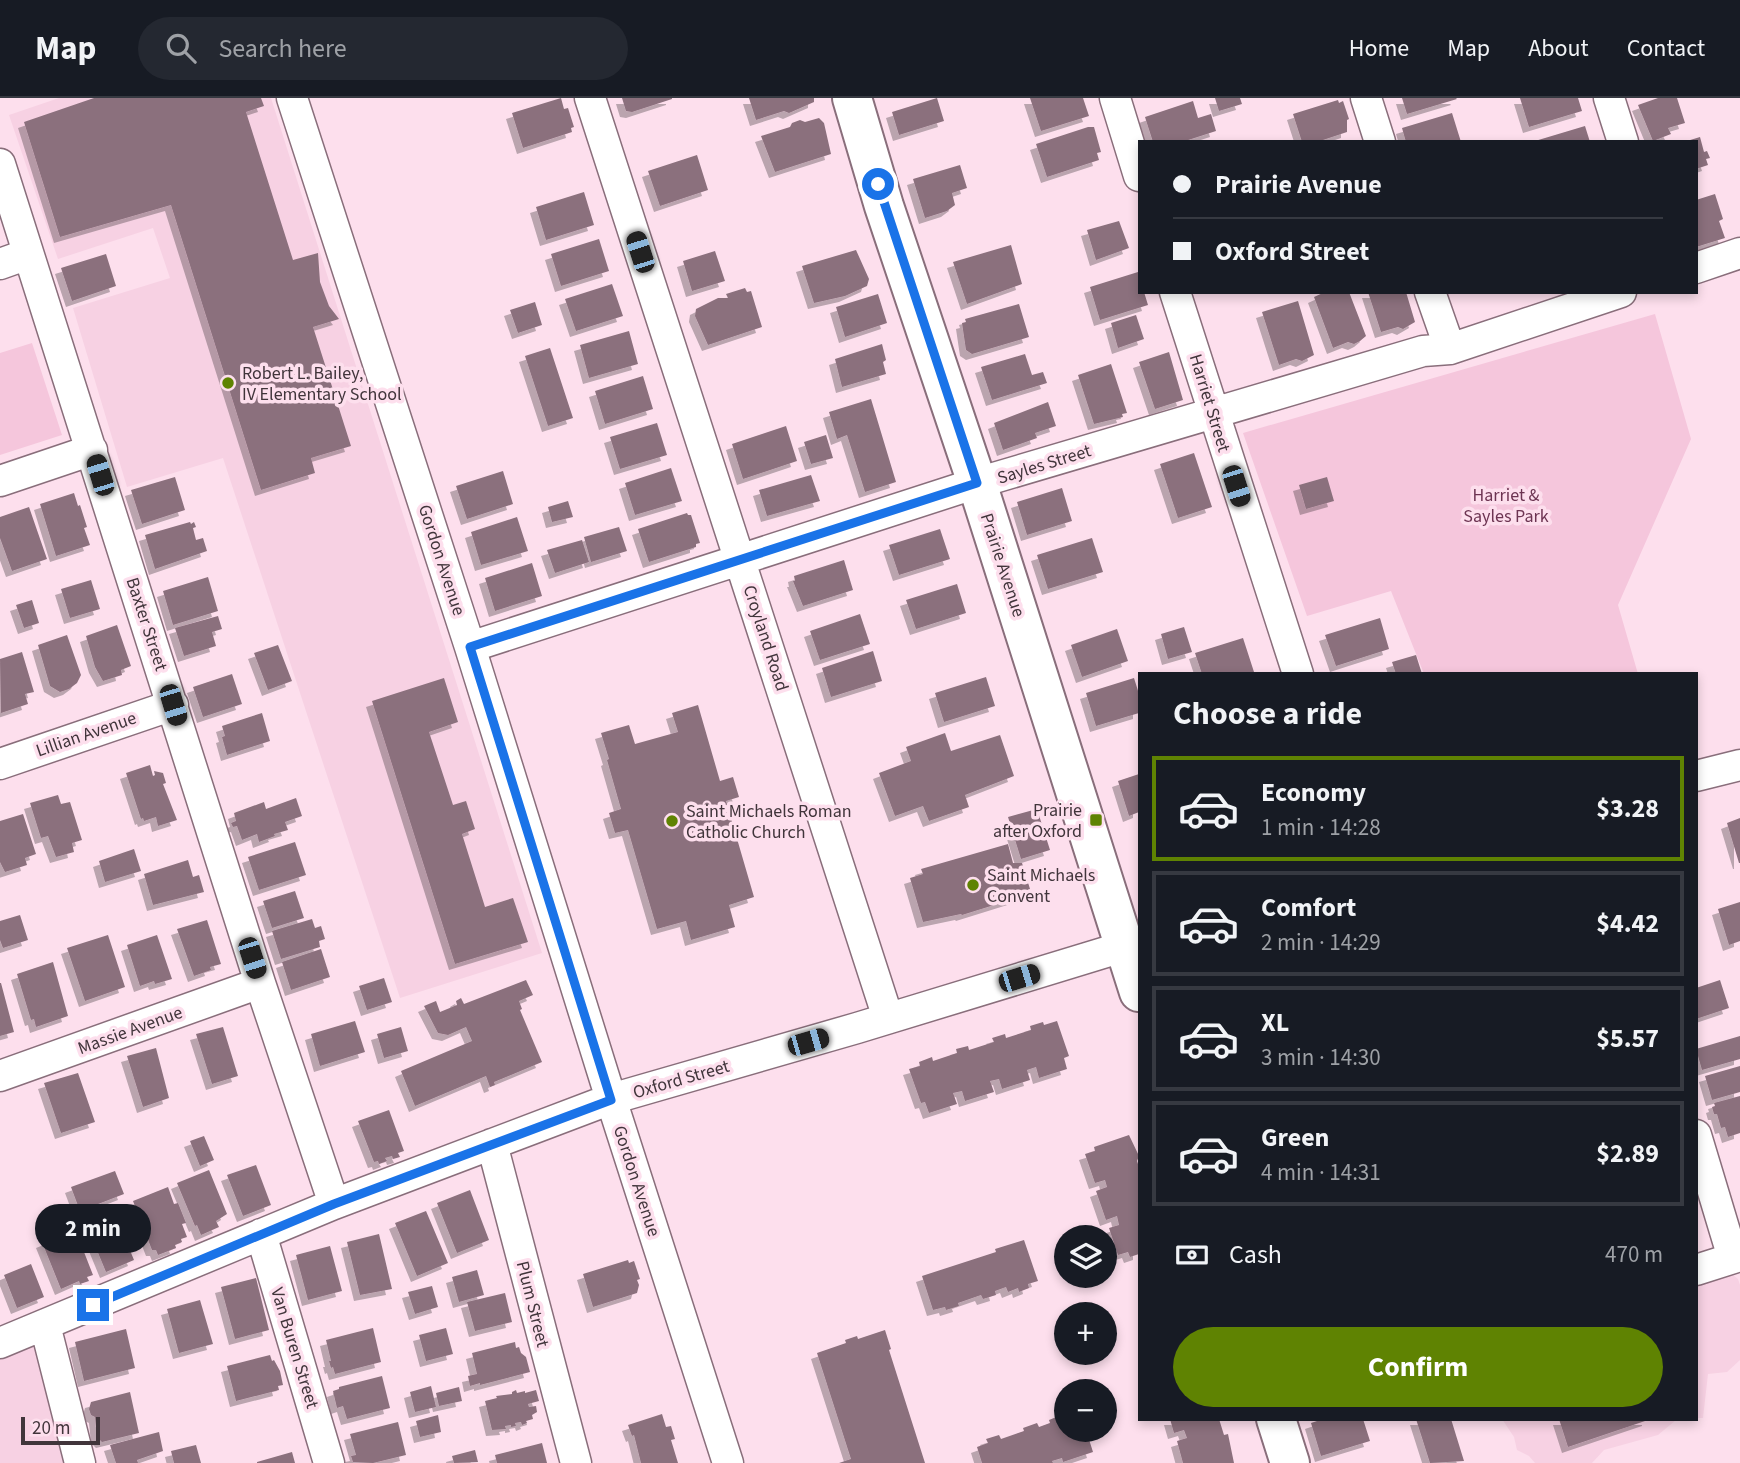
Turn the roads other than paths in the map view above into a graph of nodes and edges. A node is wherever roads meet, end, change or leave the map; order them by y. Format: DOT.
graph roads {
  1 [pos="292,98"];
  2 [pos="590,98"];
  3 [pos="852,98"];
  4 [pos="1115,98"];
  5 [pos="1366,98"];
  6 [pos="1609,98"];
  7 [pos="1379,140"];
  8 [pos="1622,140"];
  9 [pos="0,164"];
  10 [pos="1138,173"];
  11 [pos="1740,253"];
  12 [pos="14,259"];
  13 [pos="1698,267"];
  14 [pos="1176,294"];
  15 [pos="1431,294"];
  16 [pos="1615,294"];
  17 [pos="1450,349"];
  18 [pos="1213,414"];
  19 [pos="92,450"];
  20 [pos="0,481"];
  21 [pos="977,483"];
  22 [pos="741,560"];
  23 [pos="470,647"];
  24 [pos="1297,672"];
  25 [pos="173,705"];
  26 [pos="0,764"];
  27 [pos="1740,765"];
  28 [pos="1698,776"];
  29 [pos="1132,944"];
  30 [pos="260,984"];
  31 [pos="1138,985"];
  32 [pos="888,1018"];
  33 [pos="0,1076"];
  34 [pos="611,1100"];
  35 [pos="1698,1141"];
  36 [pos="492,1144"];
  37 [pos="334,1204"];
  38 [pos="261,1234"];
  39 [pos="1737,1257"];
  40 [pos="1698,1269"];
  41 [pos="45,1325"];
  42 [pos="0,1343"];
  43 [pos="1277,1421"];
  44 [pos="80,1463"];
  45 [pos="329,1463"];
  46 [pos="576,1463"];
  47 [pos="728,1463"];
  48 [pos="1290,1463"];
  1 -- 23 [label="street, Gordon Avenue"];
  2 -- 22 [label="street, Croyland Road"];
  3 -- 21 [label="street, Prairie Avenue"];
  4 -- 10 [label="street"];
  5 -- 7 [label="street"];
  6 -- 8 [label="street"];
  9 -- 12 [label="street, Baxter Street"];
  11 -- 13 [label="street"];
  12 -- 19 [label="street, Baxter Street"];
  14 -- 18 [label="street, Harriet Street"];
  15 -- 17 [label="street"];
  16 -- 17 [label="street, Sayles Street"];
  17 -- 18 [label="street, Sayles Street"];
  18 -- 21 [label="street, Sayles Street"];
  18 -- 24 [label="street, Harriet Street"];
  19 -- 20 [label="street"];
  19 -- 25 [label="street, Baxter Street"];
  21 -- 22 [label="street, Sayles Street"];
  21 -- 29 [label="street, Prairie Avenue"];
  22 -- 23 [label="street, Sayles Street"];
  22 -- 32 [label="street, Croyland Road"];
  23 -- 34 [label="street, Gordon Avenue"];
  25 -- 26 [label="street, Lillian Avenue"];
  25 -- 30 [label="street, Baxter Street"];
  27 -- 28 [label="street"];
  29 -- 31 [label="street, Prairie Avenue"];
  29 -- 32 [label="street, Oxford Street"];
  30 -- 33 [label="street, Massie Avenue"];
  30 -- 37 [label="street, Baxter Street"];
  32 -- 34 [label="street, Oxford Street"];
  34 -- 36 [label="street, Oxford Street"];
  34 -- 47 [label="street, Gordon Avenue"];
  35 -- 39 [label="street"];
  36 -- 37 [label="street, Oxford Street"];
  36 -- 46 [label="street, Plum Street"];
  37 -- 38 [label="street, Oxford Street"];
  38 -- 41 [label="street, Oxford Street"];
  38 -- 45 [label="street, Van Buren Street"];
  39 -- 40 [label="street"];
  41 -- 42 [label="street, Oxford Street"];
  41 -- 44 [label="street"];
  43 -- 48 [label="street"];
}
